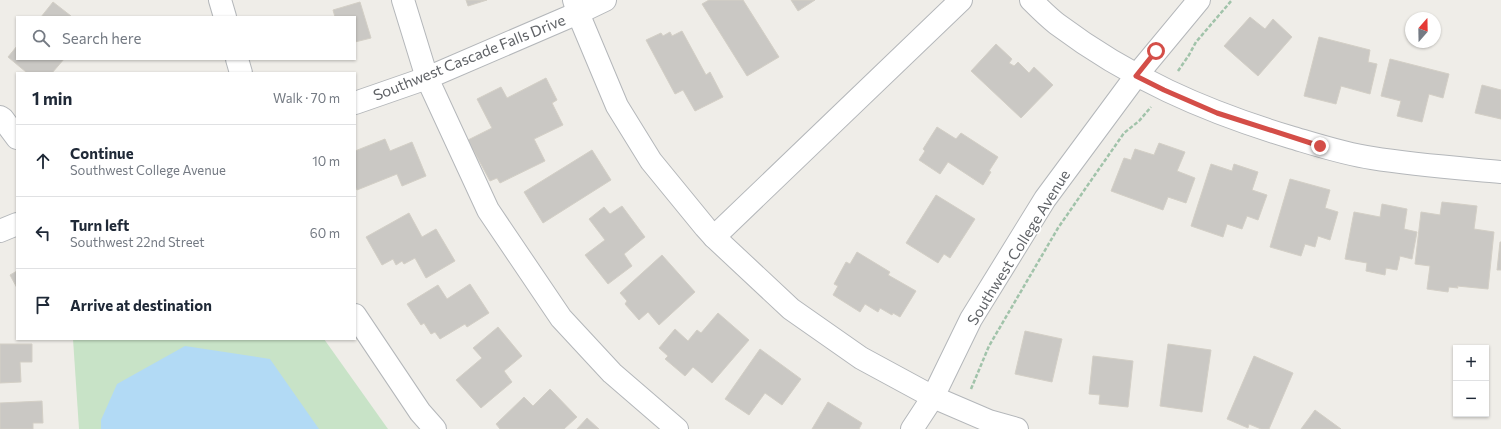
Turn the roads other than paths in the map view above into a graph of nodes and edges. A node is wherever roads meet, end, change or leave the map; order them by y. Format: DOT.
graph roads {
  1 [pos="220,0"];
  2 [pos="403,0"];
  3 [pos="605,0"];
  4 [pos="961,0"];
  5 [pos="1031,0"];
  6 [pos="1199,0"];
  7 [pos="576,6"];
  8 [pos="225,16"];
  9 [pos="237,60"];
  10 [pos="241,72"];
  11 [pos="1136,76"];
  12 [pos="427,78"];
  13 [pos="356,103"];
  14 [pos="0,117"];
  15 [pos="16,137"];
  16 [pos="1501,172"];
  17 [pos="16,224"];
  18 [pos="0,231"];
  19 [pos="714,237"];
  20 [pos="356,316"];
  21 [pos="933,397"];
  22 [pos="435,429"];
  23 [pos="677,429"];
  24 [pos="912,429"];
  25 [pos="1017,429"];
  1 -- 8 [label="street"];
  2 -- 12 [label="street"];
  3 -- 7 [label="street, Southwest Cascade Falls Drive"];
  4 -- 19 [label="street"];
  5 -- 11 [label="street"];
  6 -- 11 [label="street, Southwest College Avenue"];
  7 -- 12 [label="street, Southwest Cascade Falls Drive"];
  7 -- 19 [label="street"];
  9 -- 10 [label="street"];
  11 -- 16 [label="street"];
  11 -- 21 [label="street, Southwest College Avenue"];
  12 -- 13 [label="street, Southwest Cascade Falls Drive"];
  12 -- 23 [label="street"];
  14 -- 15 [label="street"];
  17 -- 18 [label="street"];
  19 -- 21 [label="street"];
  20 -- 22 [label="street"];
  21 -- 24 [label="street, Southwest College Avenue"];
  21 -- 25 [label="street"];
}
